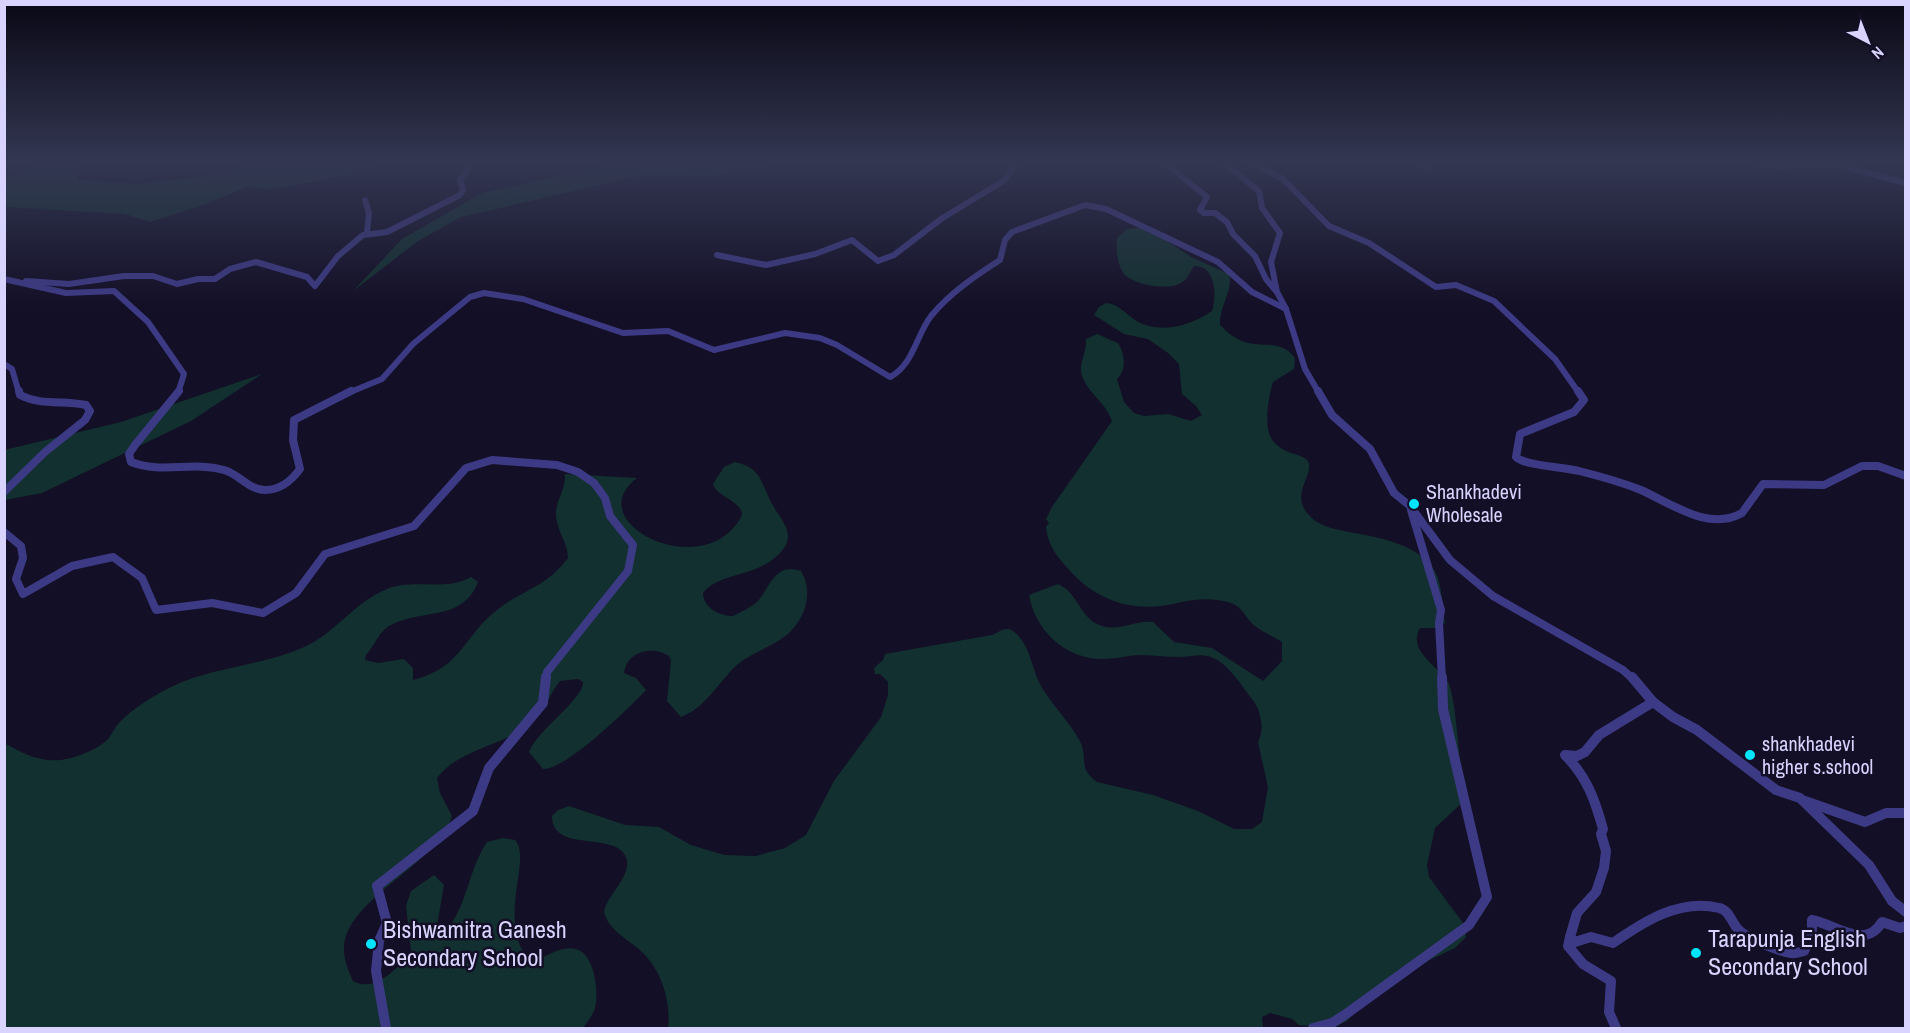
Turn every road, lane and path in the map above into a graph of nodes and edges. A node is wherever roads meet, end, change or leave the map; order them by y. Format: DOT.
graph roads {
  1 [pos="368,210"];
  2 [pos="427,210"];
  3 [pos="955,210"];
  4 [pos="1071,210"];
  5 [pos="1109,210"];
  6 [pos="1200,210"];
  7 [pos="1265,210"];
  8 [pos="1314,210"];
  9 [pos="367,232"];
  10 [pos="717,255"];
  11 [pos="4,279"];
  12 [pos="17,281"];
  13 [pos="1277,292"];
  14 [pos="1286,309"];
  15 [pos="4,364"];
  16 [pos="1905,476"];
  17 [pos="4,492"];
  18 [pos="1410,506"];
  19 [pos="4,532"];
  20 [pos="1653,702"];
  21 [pos="1803,801"];
  22 [pos="1905,813"];
  23 [pos="1905,912"];
  24 [pos="1905,926"];
  25 [pos="1570,938"];
  26 [pos="1612,1027"];
  27 [pos="386,1029"];
  28 [pos="1313,1029"];
  1 -- 9 [label="street"];
  2 -- 9 [label="street"];
  3 -- 10 [label="street"];
  4 -- 12 [label="street"];
  5 -- 14 [label="street"];
  6 -- 13 [label="street"];
  7 -- 13 [label="street"];
  8 -- 16 [label="street"];
  9 -- 12 [label="street"];
  11 -- 12 [label="street"];
  13 -- 14 [label="street"];
  14 -- 18 [label="street"];
  15 -- 17 [label="street"];
  18 -- 20 [label="street"];
  18 -- 28 [label="street"];
  19 -- 27 [label="street"];
  20 -- 21 [label="street"];
  20 -- 25 [label="street"];
  21 -- 22 [label="street"];
  21 -- 23 [label="street"];
  24 -- 25 [label="street"];
  25 -- 26 [label="street"];
}
